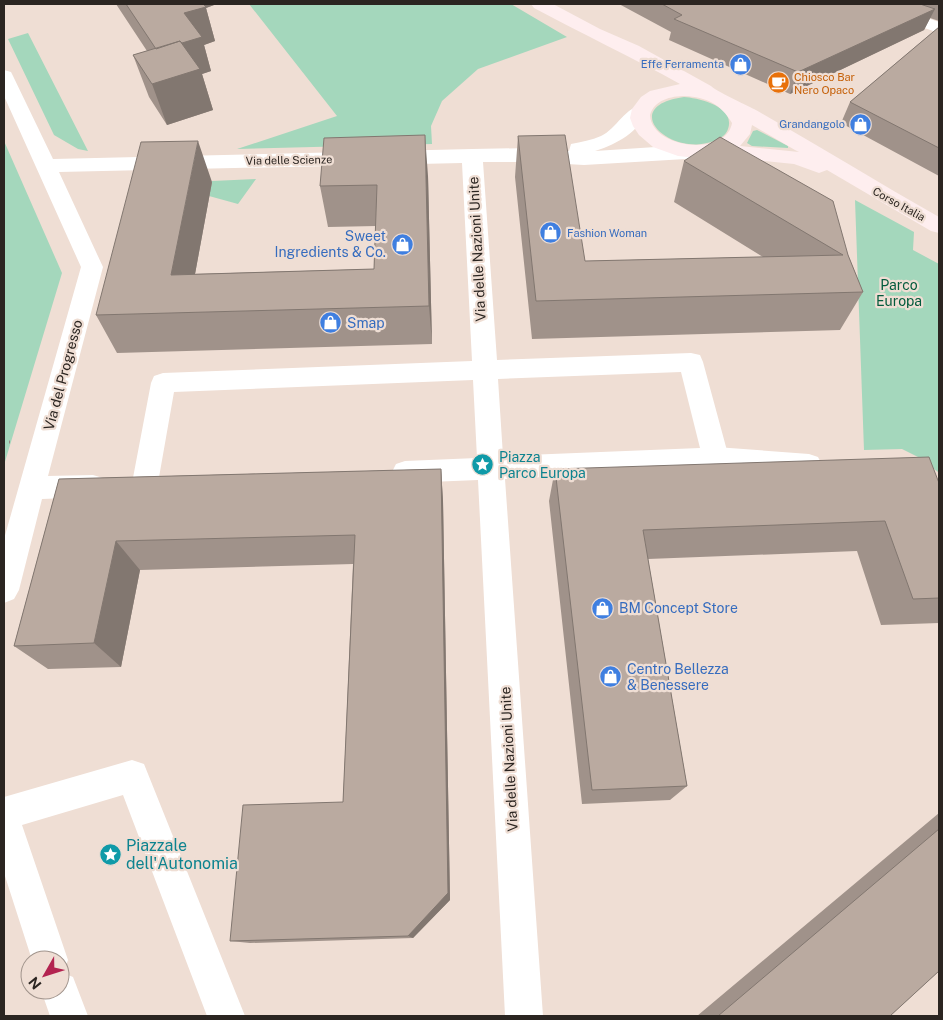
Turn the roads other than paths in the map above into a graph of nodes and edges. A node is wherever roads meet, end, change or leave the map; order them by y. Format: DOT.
graph roads {
  1 [pos="540,4"];
  2 [pos="872,4"];
  3 [pos="939,28"];
  4 [pos="594,33"];
  5 [pos="4,76"];
  6 [pos="722,100"];
  7 [pos="644,105"];
  8 [pos="715,150"];
  9 [pos="686,152"];
  10 [pos="532,155"];
  11 [pos="472,156"];
  12 [pos="46,166"];
  13 [pos="858,181"];
  14 [pos="939,226"];
  15 [pos="485,370"];
  16 [pos="716,458"];
  17 [pos="830,466"];
  18 [pos="491,468"];
  19 [pos="382,473"];
  20 [pos="32,488"];
  21 [pos="4,590"];
  22 [pos="4,814"];
  23 [pos="4,822"];
  24 [pos="47,950"];
  25 [pos="63,1000"];
  26 [pos="69,1016"];
  27 [pos="226,1016"];
  28 [pos="524,1016"];
  1 -- 4 [label="main road"];
  2 -- 3 [label="street"];
  4 -- 6 [label="main road"];
  4 -- 7 [label="main road"];
  5 -- 12 [label="street, Via del Progresso"];
  6 -- 7 [label="main road"];
  6 -- 8 [label="main road"];
  6 -- 13 [label="main road"];
  7 -- 9 [label="main road"];
  7 -- 10 [label="street"];
  8 -- 9 [label="main road"];
  8 -- 13 [label="main road"];
  9 -- 10 [label="street"];
  10 -- 11 [label="street, Via delle Scienze"];
  11 -- 12 [label="street, Via delle Scienze"];
  11 -- 15 [label="street, Via delle Nazioni Unite"];
  12 -- 20 [label="street, Via del Progresso"];
  13 -- 14 [label="main road, Corso Italia"];
  15 -- 16 [label="street"];
  15 -- 18 [label="street, Via delle Nazioni Unite"];
  15 -- 20 [label="street"];
  16 -- 17 [label="street"];
  16 -- 18 [label="street"];
  18 -- 19 [label="street"];
  18 -- 28 [label="street, Via delle Nazioni Unite"];
  20 -- 21 [label="street, Via del Progresso"];
  22 -- 27 [label="street"];
  23 -- 24 [label="street"];
  25 -- 26 [label="street"];
}
